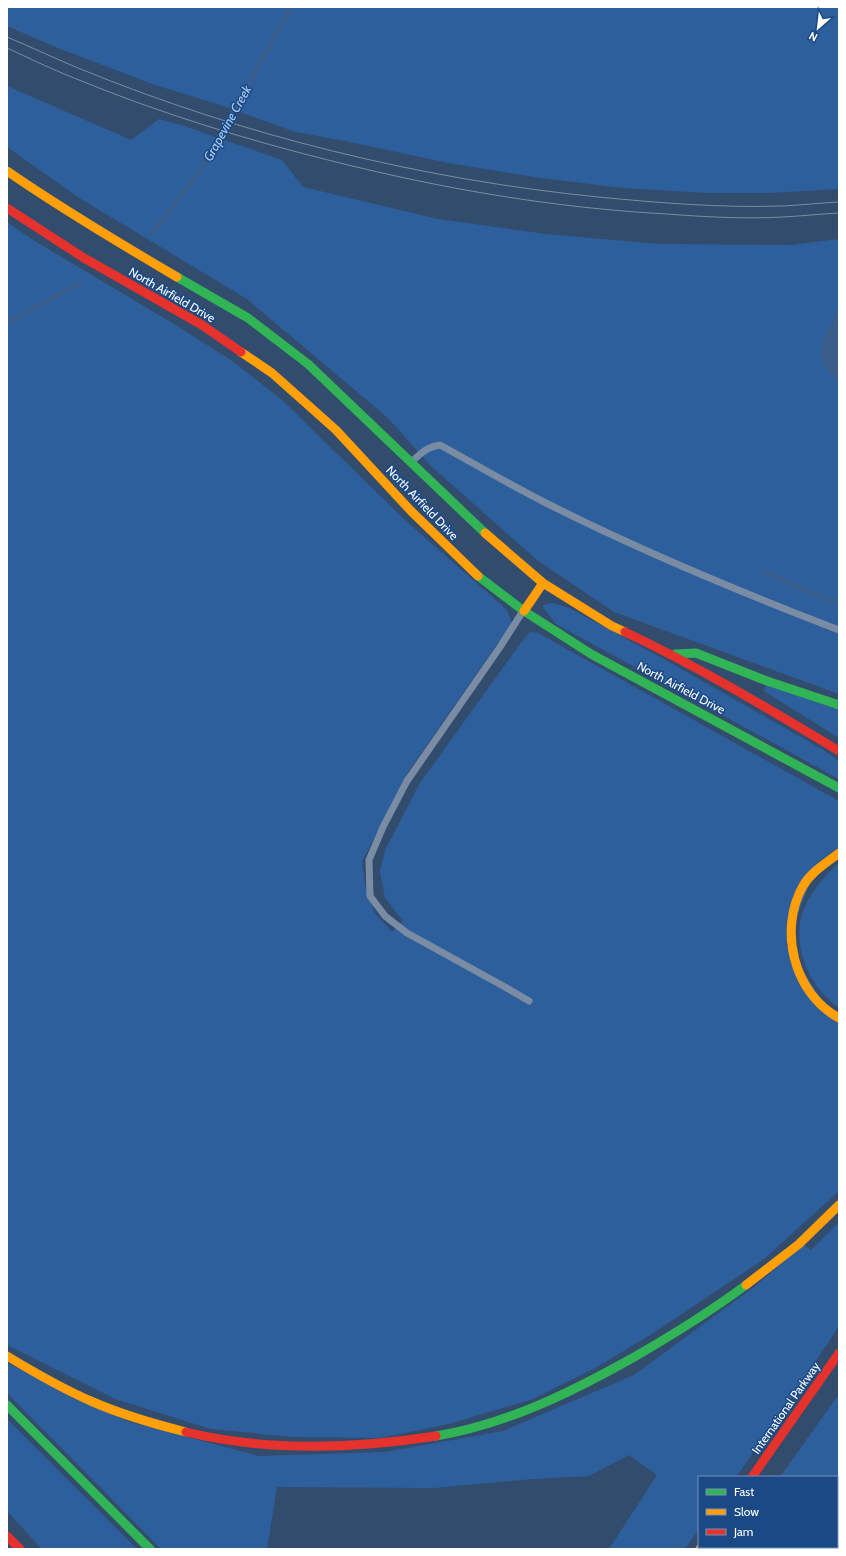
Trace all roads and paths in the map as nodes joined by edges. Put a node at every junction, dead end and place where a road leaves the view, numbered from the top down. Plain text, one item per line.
1 (7, 171) edge
2 (7, 208) edge
3 (411, 462) junction
4 (543, 583) junction
5 (524, 611) junction
6 (839, 630) edge
7 (672, 654) junction
8 (839, 705) edge
9 (839, 752) edge
10 (839, 788) edge
11 (839, 853) edge
12 (529, 1001) dead end
13 (839, 1018) edge
14 (839, 1205) edge
15 (839, 1353) edge
16 (7, 1356) edge
17 (7, 1405) edge
18 (753, 1476) edge
19 (7, 1536) edge
20 (20, 1549) edge
21 (150, 1549) edge

1 - 3 main road, North Airfield Drive
2 - 5 main road, North Airfield Drive
3 - 4 main road, North Airfield Drive
3 - 6 lane
4 - 5 main road
4 - 7 main road, North Airfield Drive
5 - 10 main road, North Airfield Drive
5 - 12 lane
7 - 8 main road
7 - 9 main road, North Airfield Drive
11 - 13 main road
14 - 16 main road
15 - 18 main road, International Parkway
17 - 21 main road
19 - 20 main road

